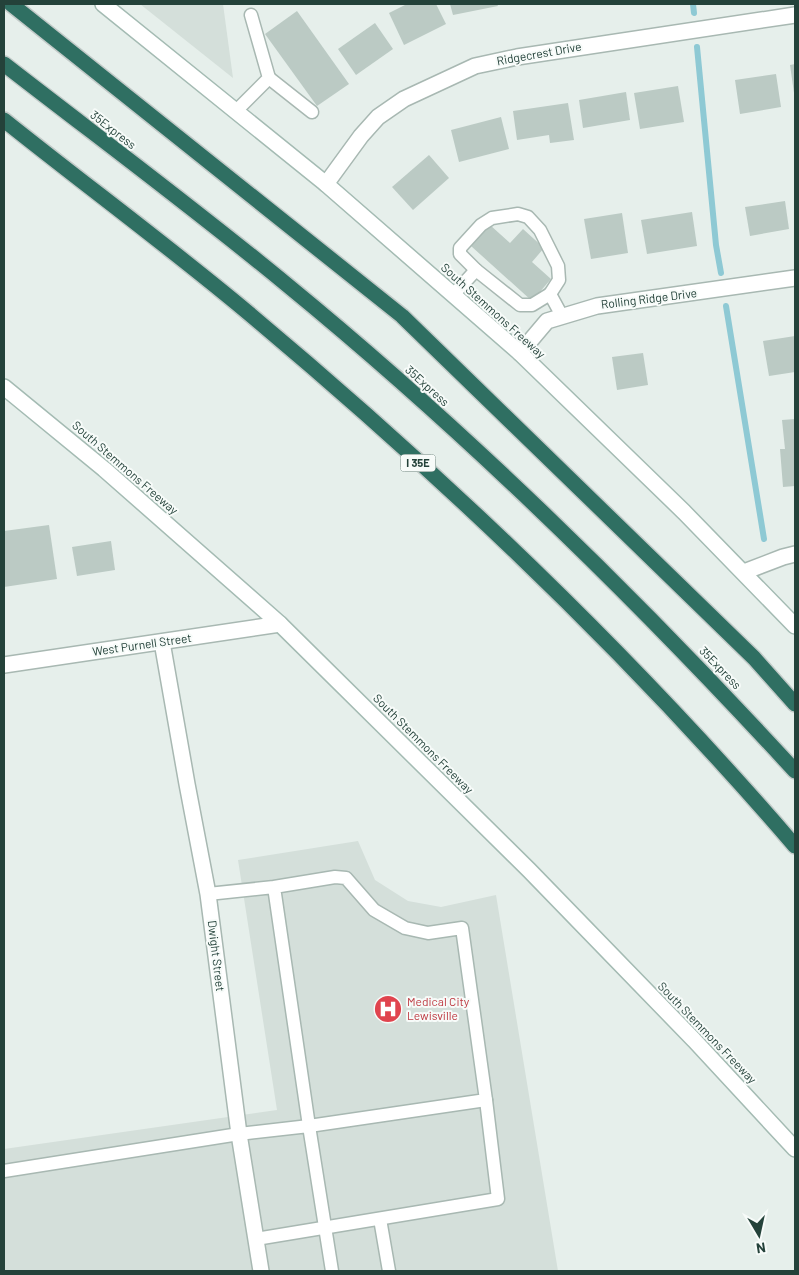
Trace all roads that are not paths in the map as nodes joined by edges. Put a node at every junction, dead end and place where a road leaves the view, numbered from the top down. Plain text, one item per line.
1 (11, 4) edge
2 (103, 4) edge
3 (251, 15) dead end
4 (795, 15) edge
5 (4, 64) edge
6 (269, 78) junction
7 (236, 111) junction
8 (312, 112) dead end
9 (4, 120) edge
10 (326, 184) junction
11 (476, 270) junction
12 (795, 278) edge
13 (550, 294) junction
14 (453, 295) junction
15 (562, 316) junction
16 (520, 353) junction
17 (4, 387) edge
18 (795, 554) edge
19 (744, 572) junction
20 (280, 624) junction
21 (795, 626) edge
22 (162, 642) junction
23 (4, 665) edge
24 (795, 704) edge
25 (795, 771) edge
26 (795, 846) edge
27 (274, 887) junction
28 (208, 894) junction
29 (486, 1100) junction
30 (309, 1126) junction
31 (239, 1134) junction
32 (795, 1148) edge
33 (4, 1172) edge
34 (380, 1219) junction
35 (325, 1228) junction
36 (256, 1239) junction
37 (260, 1271) edge
38 (332, 1271) edge
39 (389, 1271) edge

1 - 24 highway
2 - 7 main road, South Stemmons Freeway
3 - 6 lane
4 - 10 main road, Ridgecrest Drive
5 - 25 highway, 35Express
6 - 7 lane
6 - 8 lane
7 - 10 main road, South Stemmons Freeway
9 - 26 highway, I 35E
10 - 14 main road, South Stemmons Freeway
11 - 13 lane
11 - 13 lane
11 - 14 lane
12 - 15 main road, Rolling Ridge Drive
13 - 15 lane
14 - 16 main road, South Stemmons Freeway
15 - 16 main road, Rolling Ridge Drive
16 - 19 main road, South Stemmons Freeway
17 - 20 main road, South Stemmons Freeway
18 - 19 main road
19 - 21 main road, South Stemmons Freeway
20 - 22 main road, West Purnell Street
20 - 32 main road, South Stemmons Freeway
22 - 23 main road, West Purnell Street
22 - 28 main road, Dwight Street
27 - 28 lane
27 - 29 lane
27 - 30 lane
28 - 31 main road, Dwight Street
29 - 30 lane
29 - 34 lane
30 - 31 lane
30 - 35 lane
31 - 33 lane
31 - 36 main road, Dwight Street
34 - 35 lane
34 - 39 lane
35 - 36 lane
35 - 38 lane
36 - 37 main road, Dwight Street

